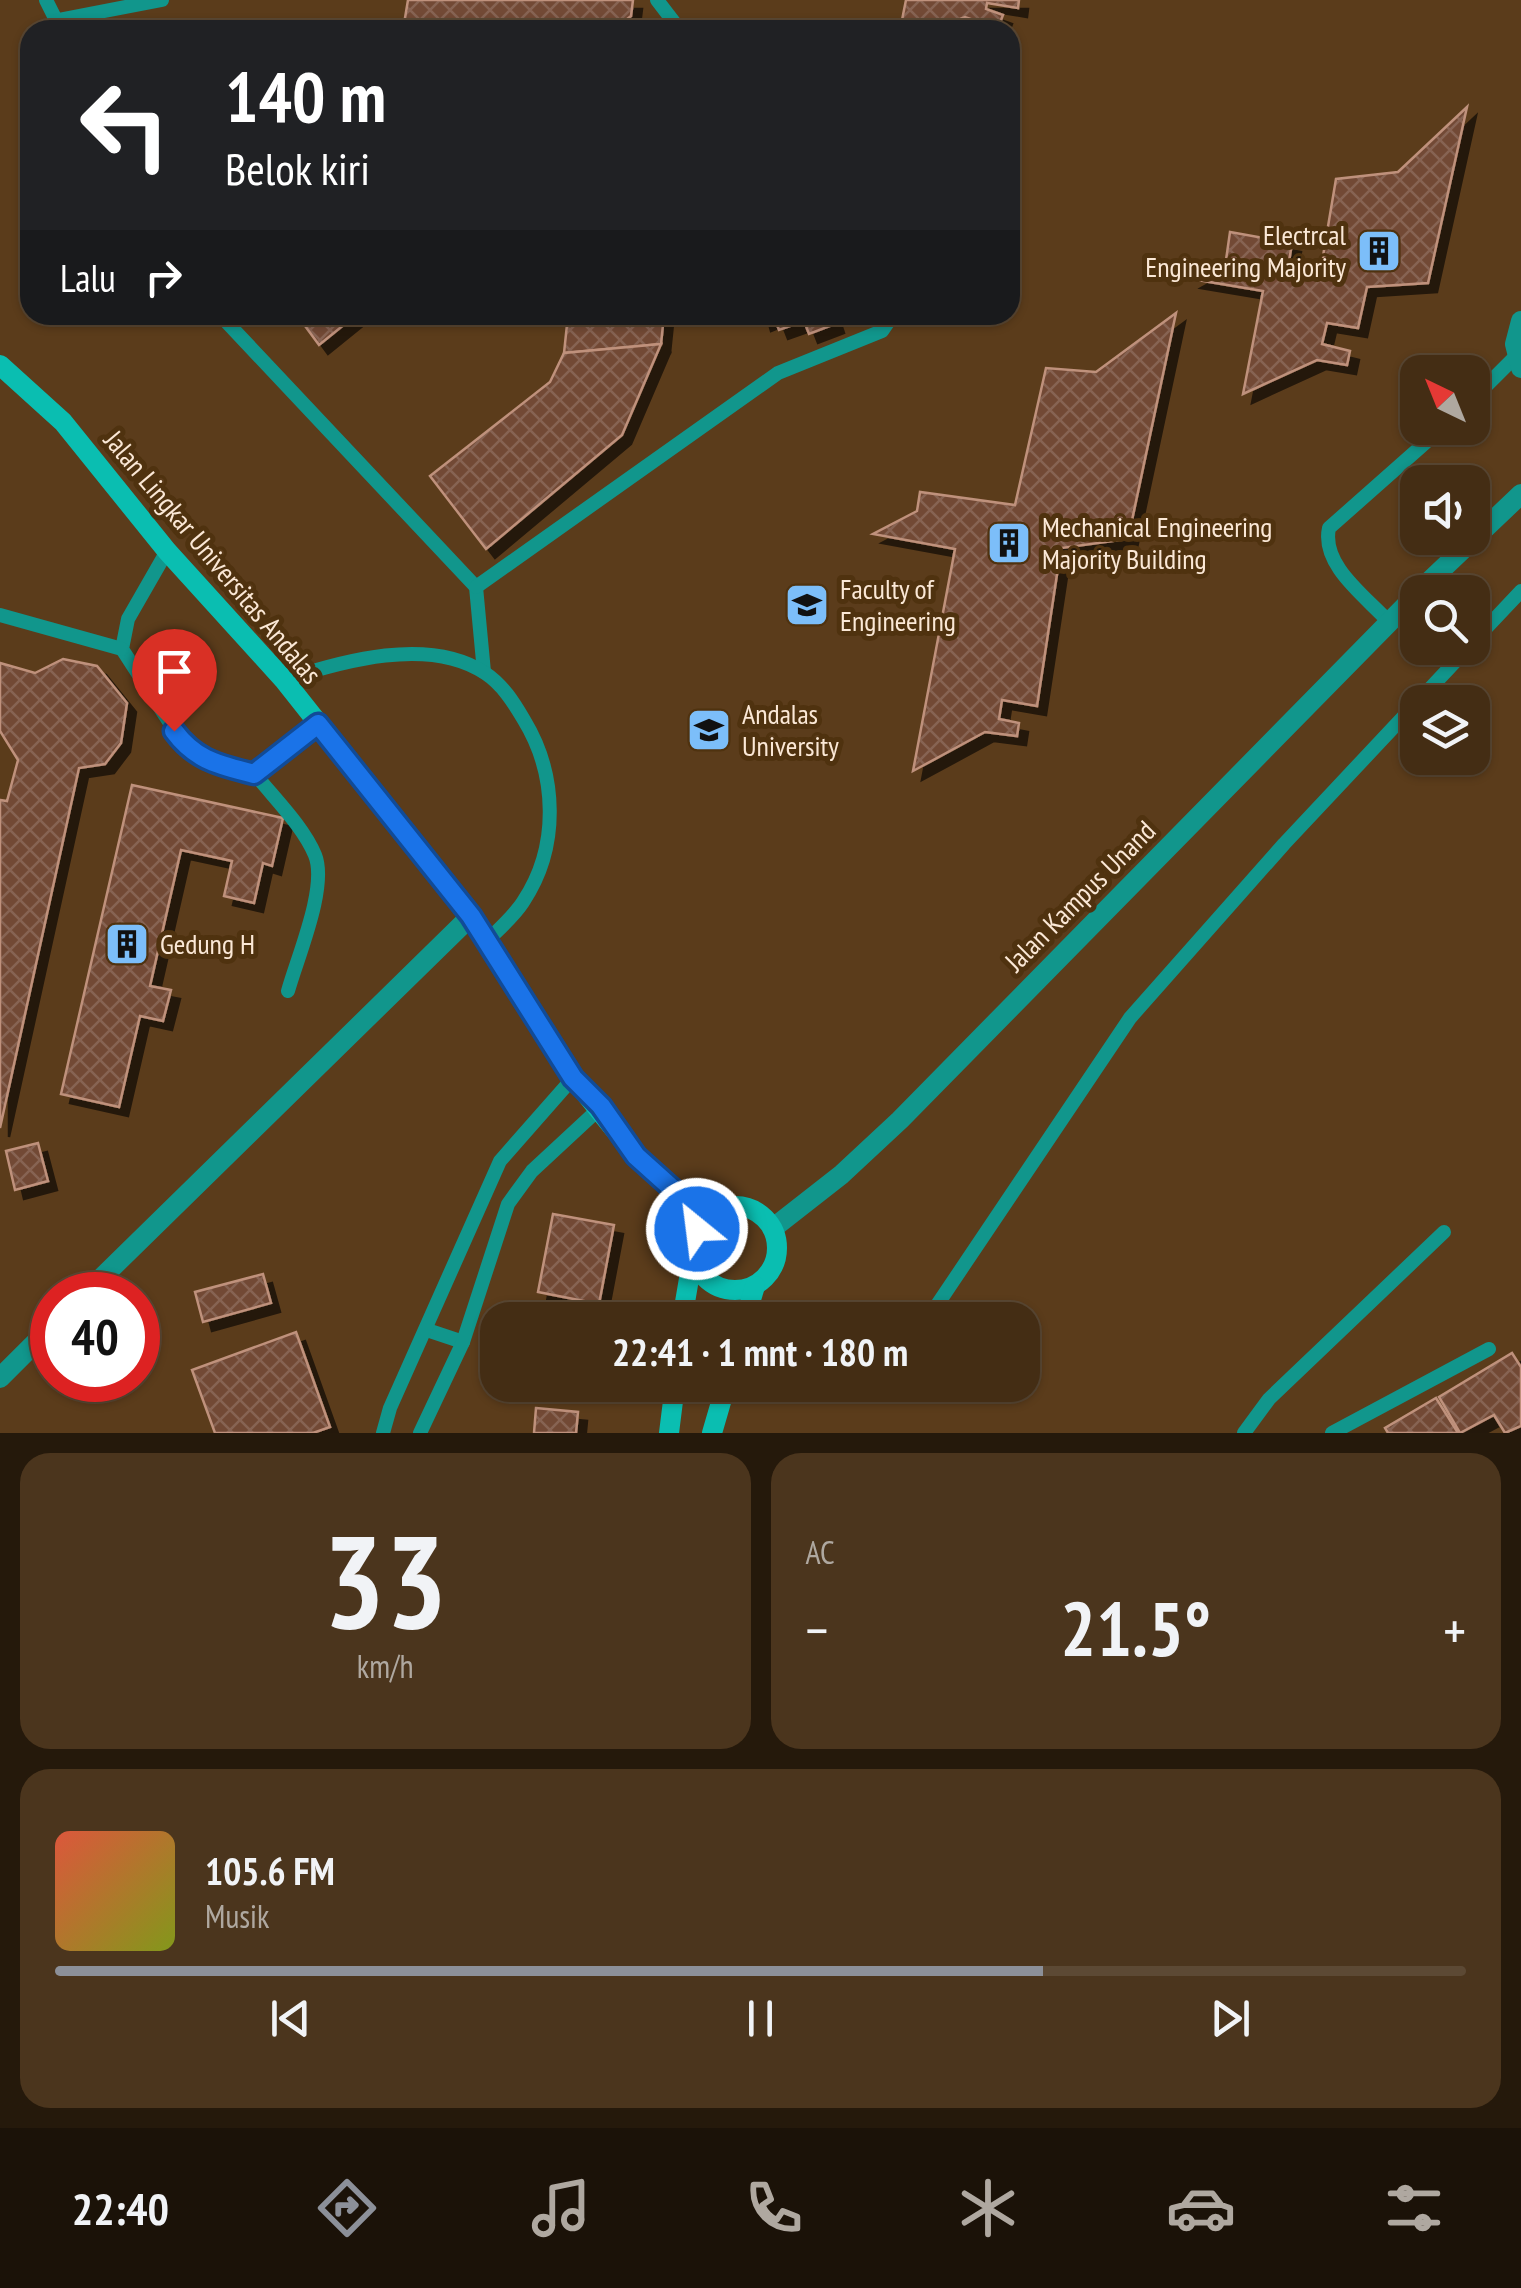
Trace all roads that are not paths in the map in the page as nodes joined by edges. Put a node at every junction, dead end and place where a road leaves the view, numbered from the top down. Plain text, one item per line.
1 (162, 0) edge
2 (657, 0) edge
3 (80, 20) edge
4 (672, 20) edge
5 (1521, 321) edge
6 (229, 325) edge
7 (886, 325) edge
8 (1519, 359) edge
9 (0, 364) edge
10 (1490, 384) edge
11 (1423, 445) edge
12 (1521, 494) edge
13 (167, 551) junction
14 (1437, 575) edge
15 (476, 587) junction
16 (1521, 591) edge
17 (1400, 610) edge
18 (0, 614) edge
19 (1388, 621) junction
20 (1490, 624) edge
21 (122, 649) junction
22 (1451, 665) edge
23 (484, 672) junction
24 (284, 680) junction
25 (318, 724) junction
26 (254, 774) junction
27 (471, 916) junction
28 (488, 942) junction
29 (288, 991) dead end
30 (573, 1078) junction
31 (601, 1106) junction
32 (483, 1194) junction
33 (508, 1204) junction
34 (705, 1218) junction
35 (774, 1228) junction
36 (1444, 1232) dead end
37 (693, 1255) junction
38 (107, 1272) edge
39 (755, 1286) junction
40 (685, 1302) edge
41 (750, 1302) edge
42 (939, 1302) edge
43 (427, 1330) junction
44 (463, 1342) junction
45 (30, 1348) edge
46 (1489, 1349) dead end
47 (0, 1378) edge
48 (672, 1402) edge
49 (721, 1402) edge
50 (1355, 1428) edge
51 (383, 1433) edge
52 (420, 1433) edge
53 (669, 1433) edge
54 (712, 1433) edge
55 (1244, 1433) edge
56 (1332, 1433) edge

1 - 3 lane
2 - 4 lane
5 - 8 street
6 - 15 lane
7 - 15 lane
8 - 10 lane
9 - 13 street, Jalan Lingkar Universitas Andalas
11 - 19 lane
12 - 14 street, Jalan Kampus Unand
13 - 21 lane
13 - 24 street, Jalan Lingkar Universitas Andalas
15 - 23 lane
16 - 20 lane
17 - 19 street, Jalan Kampus Unand
18 - 21 lane
19 - 35 street, Jalan Kampus Unand
21 - 26 lane
22 - 42 lane
23 - 24 lane
23 - 28 lane
24 - 25 street, Jalan Lingkar Universitas Andalas
25 - 26 lane
25 - 27 street, Jalan Lingkar Universitas Andalas
26 - 29 lane
27 - 28 street, Jalan Lingkar Universitas Andalas
27 - 38 street
28 - 30 street, Jalan Lingkar Universitas Andalas
30 - 31 street, Jalan Lingkar Universitas Andalas
30 - 32 lane
31 - 33 lane
31 - 34 street, Jalan Lingkar Universitas Andalas
32 - 33 lane
32 - 43 lane
33 - 44 lane
34 - 35 street
34 - 37 street
35 - 39 street
36 - 55 lane
37 - 39 street
37 - 40 street
39 - 41 street
43 - 44 lane
43 - 51 lane
44 - 52 lane
45 - 47 street
46 - 50 lane
48 - 53 street
49 - 54 street
50 - 56 lane

